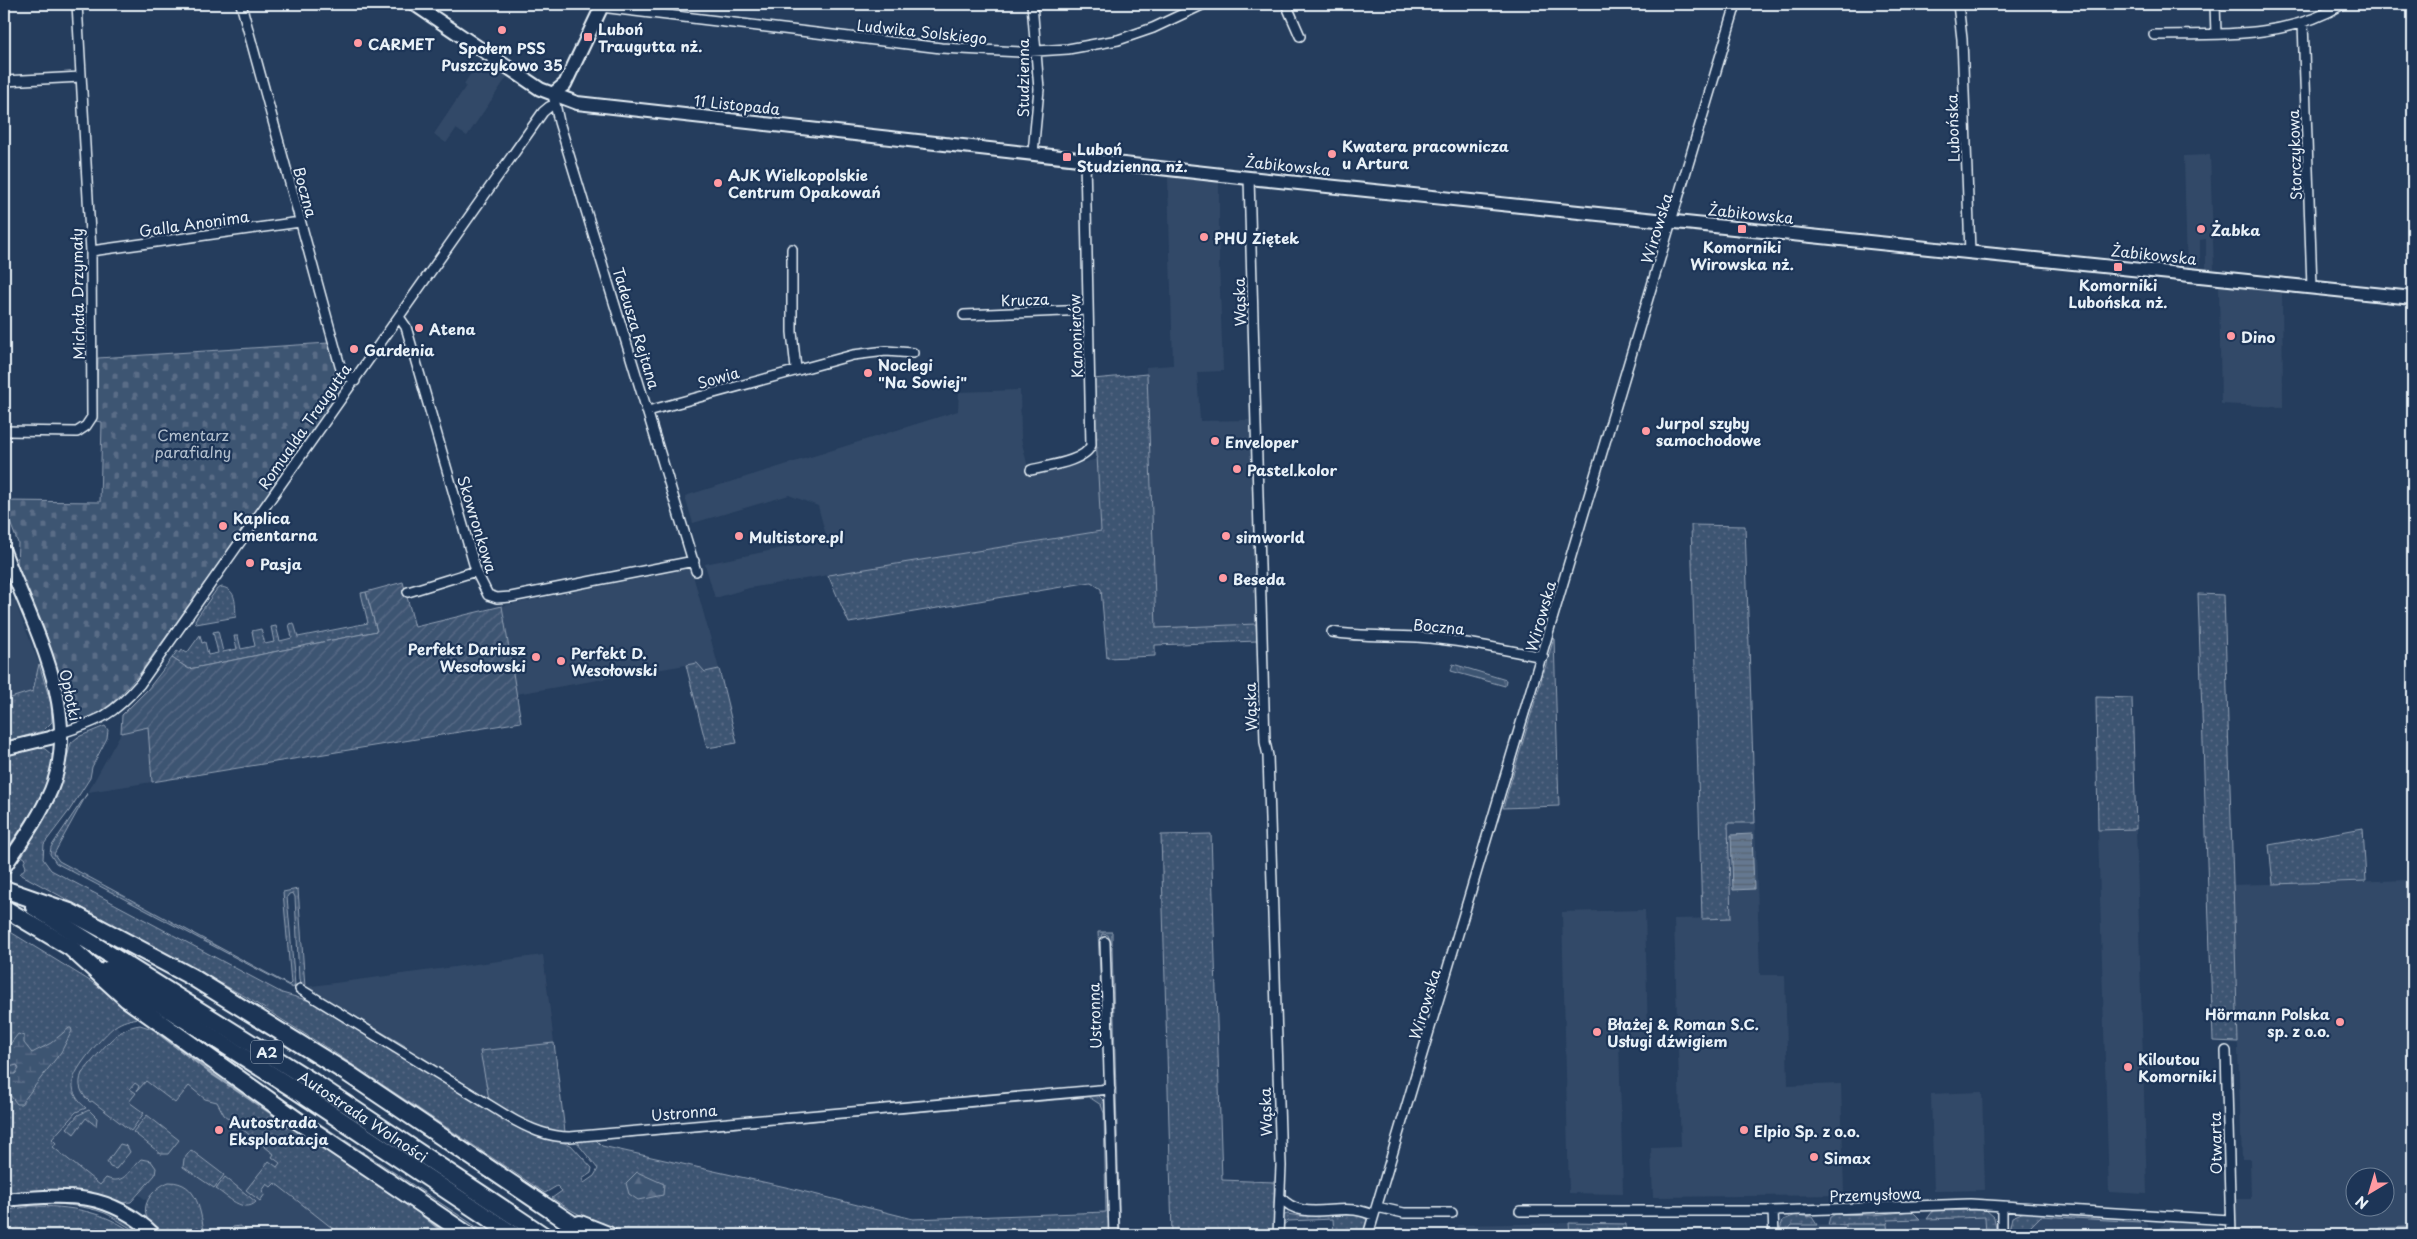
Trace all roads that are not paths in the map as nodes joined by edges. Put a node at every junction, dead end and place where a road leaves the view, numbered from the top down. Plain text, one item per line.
1 (77, 4) edge
2 (241, 4) edge
3 (414, 4) edge
4 (1032, 4) edge
5 (1204, 4) edge
6 (1286, 4) edge
7 (1736, 4) edge
8 (1958, 4) edge
9 (2215, 4) edge
10 (2343, 4) edge
11 (602, 6) edge
12 (2304, 22) junction
13 (2216, 34) junction
14 (2154, 35) dead end
15 (1300, 36) dead end
16 (1037, 52) junction
17 (81, 76) junction
18 (4, 81) edge
19 (554, 99) junction
20 (1032, 153) junction
21 (1085, 159) junction
22 (1249, 178) junction
23 (300, 222) junction
24 (1672, 222) junction
25 (792, 249) dead end
26 (91, 252) junction
27 (1970, 252) junction
28 (2312, 287) junction
29 (2413, 298) edge
30 (1088, 310) junction
31 (964, 315) dead end
32 (399, 317) junction
33 (913, 353) dead end
34 (796, 369) junction
35 (355, 382) junction
36 (648, 411) junction
37 (4, 431) edge
38 (1031, 470) dead end
39 (4, 551) edge
40 (694, 561) junction
41 (696, 570) dead end
42 (476, 571) junction
43 (408, 592) dead end
44 (1332, 632) dead end
45 (1543, 657) junction
46 (61, 733) junction
47 (4, 749) edge
48 (4, 868) edge
49 (4, 889) edge
50 (4, 908) edge
51 (1105, 942) dead end
52 (71, 948) junction
53 (300, 989) dead end
54 (2226, 1050) dead end
55 (1110, 1089) junction
56 (38, 1197) junction
57 (1280, 1197) junction
58 (4, 1200) edge
59 (4, 1204) edge
60 (2002, 1206) junction
61 (433, 1211) junction
62 (1376, 1211) junction
63 (1520, 1211) dead end
64 (1773, 1211) junction
65 (1452, 1213) dead end
66 (558, 1214) junction
67 (2230, 1220) junction
68 (155, 1235) edge
69 (459, 1235) edge
70 (468, 1235) edge
71 (514, 1235) edge
72 (543, 1235) edge
73 (588, 1235) edge
74 (608, 1235) edge
75 (1114, 1235) edge
76 (1278, 1235) edge
77 (1368, 1235) edge
78 (1774, 1235) edge
79 (2002, 1235) edge
80 (2231, 1235) edge

1 - 17 street, Michała Drzymały
2 - 23 street, Boczna
3 - 19 street, 11 Listopada
4 - 16 street, Studzienna
5 - 16 street, Ludwika Solskiego
6 - 15 street
7 - 24 street, Wirowska
8 - 27 street, Lubońska
9 - 13 street
10 - 12 street
11 - 16 street, Ludwika Solskiego
11 - 19 street, Romualda Traugutta
12 - 13 street
12 - 28 street, Storczykowa
13 - 14 street
16 - 20 street, Studzienna
17 - 18 street
17 - 26 street, Michała Drzymały
19 - 20 street, 11 Listopada
19 - 32 street, Romualda Traugutta
19 - 36 street, Tadeusza Rejtana
20 - 21 street, 11 Listopada
21 - 22 street, Żabikowska
21 - 30 street, Kanonierów
22 - 24 street, Żabikowska
22 - 57 street, Wąska
23 - 26 street, Galla Anonima
23 - 35 street, Boczna
24 - 27 street, Żabikowska
24 - 45 street, Wirowska
25 - 34 street
26 - 37 street, Michała Drzymały
27 - 28 street, Żabikowska
28 - 29 street, Żabikowska
30 - 31 street, Krucza
30 - 38 street, Kanonierów
32 - 35 street, Romualda Traugutta
32 - 42 street, Skowronkowa
33 - 34 street, Sowia
34 - 36 street, Sowia
35 - 46 street, Romualda Traugutta
36 - 40 street, Tadeusza Rejtana
39 - 46 street, Opłotki
40 - 41 street, Tadeusza Rejtana
40 - 42 street, Skowronkowa
42 - 43 street
44 - 45 street, Boczna
45 - 62 street, Wirowska
46 - 47 street
46 - 48 street, Opłotki
49 - 66 highway
49 - 72 highway, Autostrada Wolności / A2
50 - 52 highway, A2
51 - 55 street, Ustronna
52 - 61 highway
52 - 71 highway, Autostrada Wolności / A2
53 - 55 street, Ustronna
54 - 67 street, Otwarta
55 - 75 street, Ustronna
56 - 58 street
56 - 59 street
56 - 68 street
57 - 62 street
57 - 76 street, Wąska
60 - 64 street, Przemysłowa
60 - 67 street, Przemysłowa
60 - 79 street
61 - 69 highway
61 - 70 highway
62 - 65 street
62 - 77 street, Wirowska
63 - 64 street, Przemysłowa
64 - 78 street
66 - 73 highway
66 - 74 highway
67 - 80 street, Otwarta

